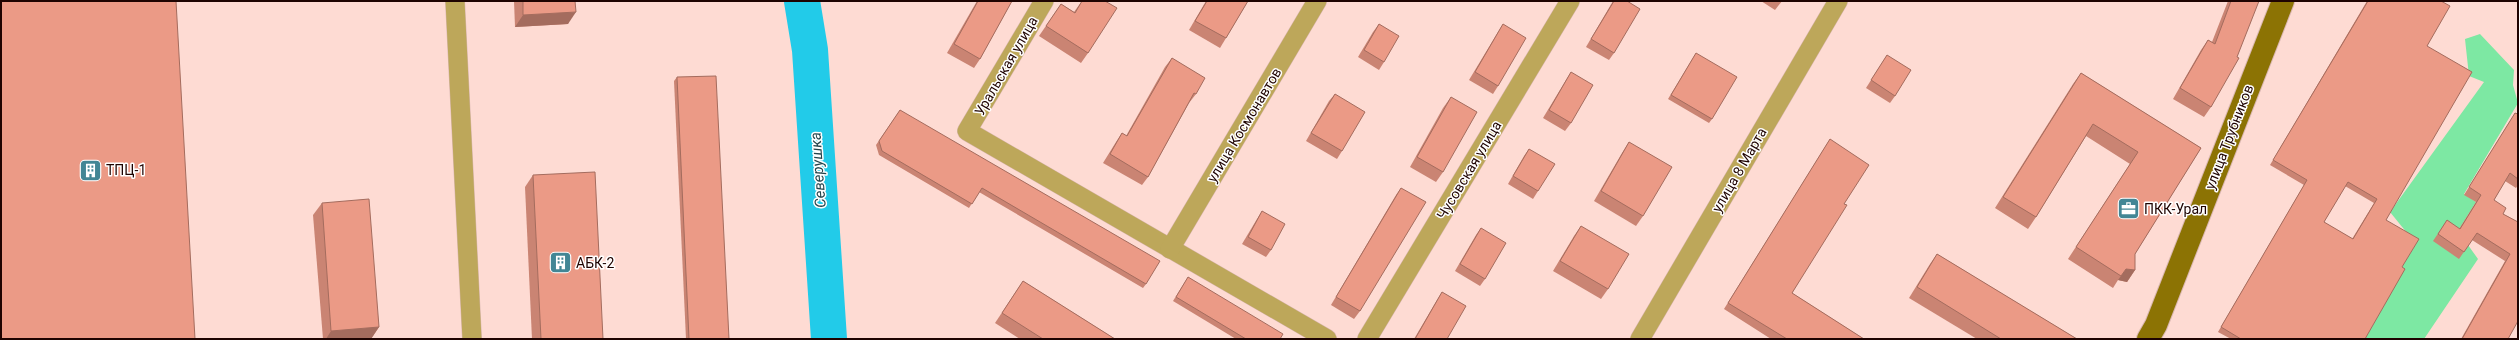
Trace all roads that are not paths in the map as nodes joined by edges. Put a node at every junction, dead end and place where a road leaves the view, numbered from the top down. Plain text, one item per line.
1 (455, 1) edge
2 (1044, 1) edge
3 (1317, 1) edge
4 (1570, 1) edge
5 (1838, 1) edge
6 (2283, 1) edge
7 (1170, 249) junction
8 (472, 339) edge
9 (1327, 339) edge
10 (1367, 339) edge
11 (1640, 339) edge
12 (2148, 339) edge

1 - 8 street
2 - 7 street, Уральская улица
3 - 7 street, улица Космонавтов
4 - 10 street, Чусовская улица
5 - 11 street, улица 8 Марта
6 - 12 main road, улица Трубников
7 - 9 street

